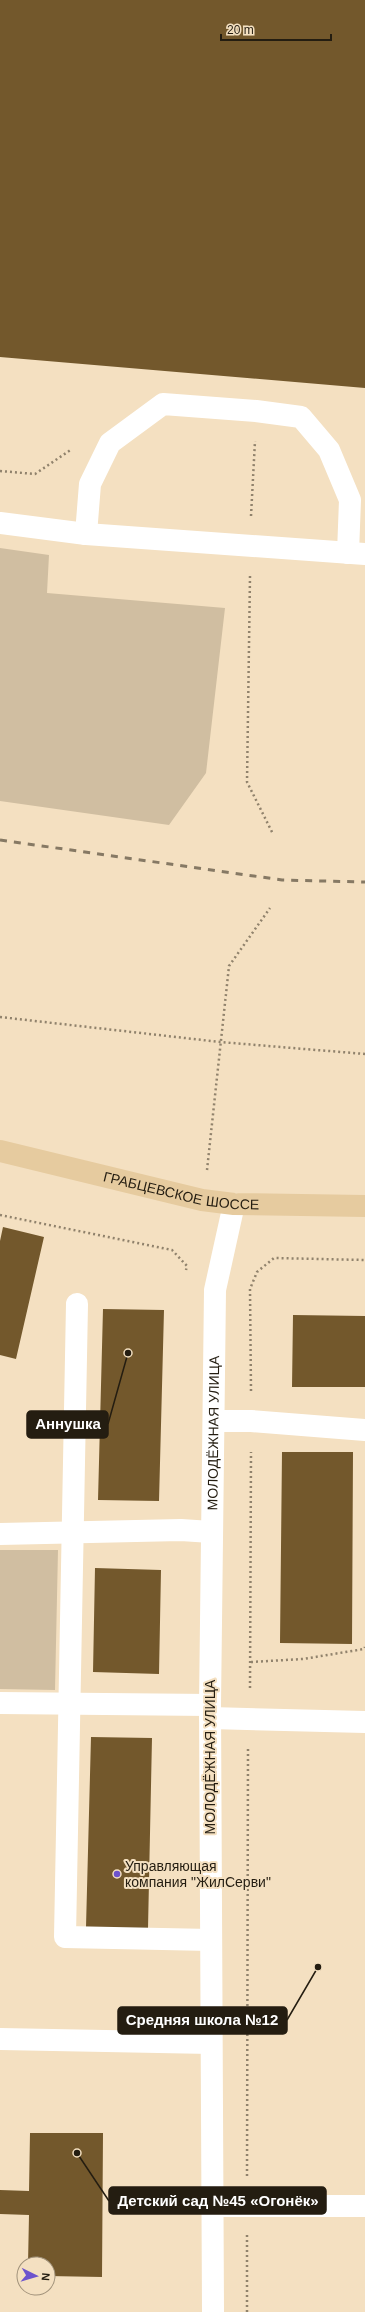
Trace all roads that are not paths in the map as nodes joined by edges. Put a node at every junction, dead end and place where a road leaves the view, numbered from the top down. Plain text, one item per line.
1 (0, 523) edge
2 (86, 534) junction
3 (357, 554) edge
4 (0, 1151) edge
5 (234, 1204) junction
6 (365, 1206) edge
7 (77, 1304) dead end
8 (214, 1421) junction
9 (365, 1430) edge
10 (210, 1532) junction
11 (73, 1533) junction
12 (0, 1534) edge
13 (0, 1702) edge
14 (69, 1703) junction
15 (210, 1711) junction
16 (365, 1722) edge
17 (211, 1940) junction
18 (0, 2039) edge
19 (211, 2043) junction
20 (212, 2206) junction
21 (365, 2206) edge
22 (213, 2312) edge

1 - 2 street
2 - 3 street
2 - 3 street
4 - 5 main road, ГРАБЦЕВСКОЕ ШОССЕ
5 - 6 main road, ГРАБЦЕВСКОЕ ШОССЕ
5 - 8 street, МОЛОДЁЖНАЯ УЛИЦА
7 - 11 street
8 - 9 street
8 - 10 street, МОЛОДЁЖНАЯ УЛИЦА
10 - 11 street
10 - 15 street, МОЛОДЁЖНАЯ УЛИЦА
11 - 12 street
11 - 14 street
13 - 14 street
14 - 15 street
14 - 17 street
15 - 16 street
15 - 17 street, МОЛОДЁЖНАЯ УЛИЦА
17 - 19 street, МОЛОДЁЖНАЯ УЛИЦА
18 - 19 street
19 - 20 street, МОЛОДЁЖНАЯ УЛИЦА
20 - 21 street
20 - 22 street, МОЛОДЁЖНАЯ УЛИЦА

